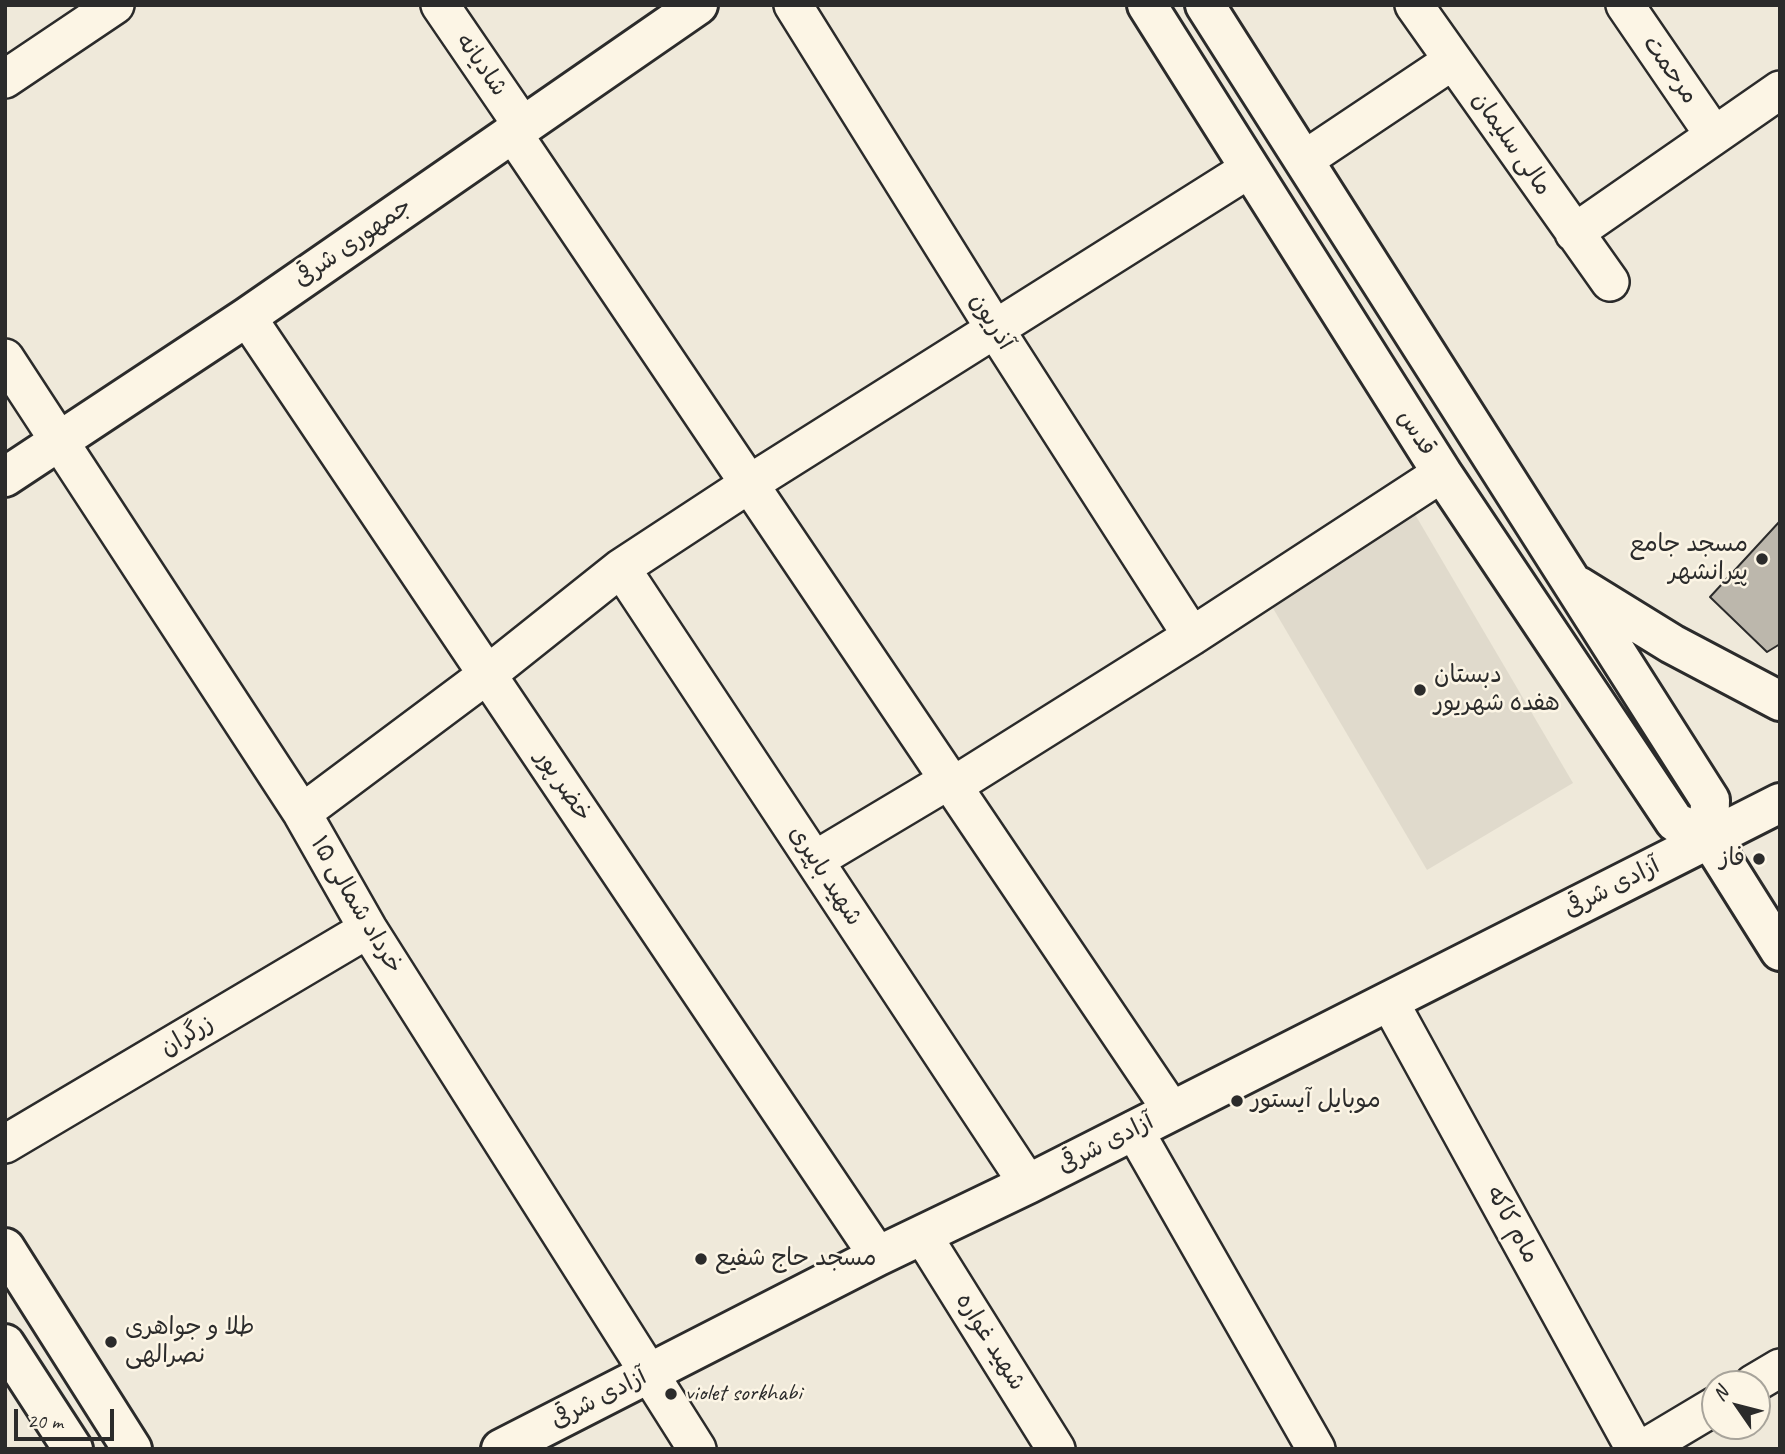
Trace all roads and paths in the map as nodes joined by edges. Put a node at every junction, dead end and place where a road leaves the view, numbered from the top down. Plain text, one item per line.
1 (440, 5) edge
2 (698, 5) edge
3 (793, 5) edge
4 (1147, 5) edge
5 (1205, 5) edge
6 (1414, 5) edge
7 (1625, 5) edge
8 (106, 8) edge
9 (1452, 61) junction
10 (5, 79) edge
11 (1780, 90) edge
12 (517, 129) junction
13 (1714, 135) junction
14 (1304, 160) junction
15 (1249, 169) junction
16 (1574, 233) junction
17 (1610, 282) dead end
18 (247, 317) junction
19 (995, 329) junction
20 (5, 358) edge
21 (59, 440) junction
22 (1442, 473) junction
23 (5, 477) edge
24 (749, 484) junction
25 (621, 568) junction
26 (1569, 581) junction
27 (1192, 636) junction
28 (488, 674) junction
29 (1780, 701) edge
30 (951, 783) junction
31 (1780, 803) edge
32 (302, 813) junction
33 (1709, 838) junction
34 (815, 860) junction
35 (368, 929) junction
36 (1780, 951) edge
37 (1389, 1001) junction
38 (1172, 1111) junction
39 (1133, 1130) junction
40 (5, 1144) edge
41 (1028, 1184) junction
42 (923, 1236) junction
43 (5, 1248) edge
44 (878, 1256) junction
45 (5, 1344) edge
46 (648, 1374) junction
47 (1701, 1414) edge
48 (73, 1449) edge
49 (132, 1449) edge
50 (501, 1449) edge
51 (697, 1449) edge
52 (1056, 1449) edge
53 (1316, 1449) edge
54 (1635, 1449) edge
55 (1643, 1449) edge

1 - 12 street, شادیانه
2 - 12 main road, جمهوری شرقی
3 - 19 street, آذریون
4 - 15 main road, قدس
5 - 14 main road
6 - 9 street, مالی سلیمان
7 - 13 street, مرحمت
8 - 10 street
9 - 14 street
9 - 16 street, مالی سلیمان
11 - 13 street
12 - 18 main road, جمهوری شرقی
12 - 24 street, شادیانه
13 - 16 street
14 - 26 main road
15 - 19 street
15 - 22 main road, قدس
16 - 17 street, مالی سلیمان
18 - 21 main road, جمهوری شرقی
18 - 28 street, خضر پور
19 - 24 street
19 - 27 street, آذریون
20 - 21 street, ۱۵ خرداد شمالی
21 - 23 main road, جمهوری شرقی
21 - 32 street, ۱۵ خرداد شمالی
22 - 27 street
22 - 33 main road, قدس
24 - 25 street
24 - 30 street, شادیانه
25 - 28 street
25 - 34 street, شهید باپیری
26 - 29 main road
26 - 33 main road
27 - 30 street
28 - 32 street
28 - 44 street, خضر پور
30 - 34 street
30 - 38 street, شادیانه
31 - 33 main road, آزادی شرقی
32 - 35 street, ۱۵ خرداد شمالی
33 - 36 main road
33 - 37 main road, آزادی شرقی
34 - 41 street, شهید باپیری
35 - 40 street, زرگران
35 - 46 street, ۱۵ خرداد شمالی
37 - 38 main road, آزادی شرقی
37 - 54 street, مام کاکه
38 - 39 main road, آزادی شرقی
39 - 41 main road, آزادی شرقی
39 - 53 street
41 - 42 main road, آزادی شرقی
42 - 44 main road, آزادی شرقی
42 - 52 street, شهید غواره
43 - 49 main road
44 - 46 main road, آزادی شرقی
45 - 48 main road
46 - 50 main road, آزادی شرقی
46 - 51 street, ۱۵ خرداد شمالی
47 - 55 street

